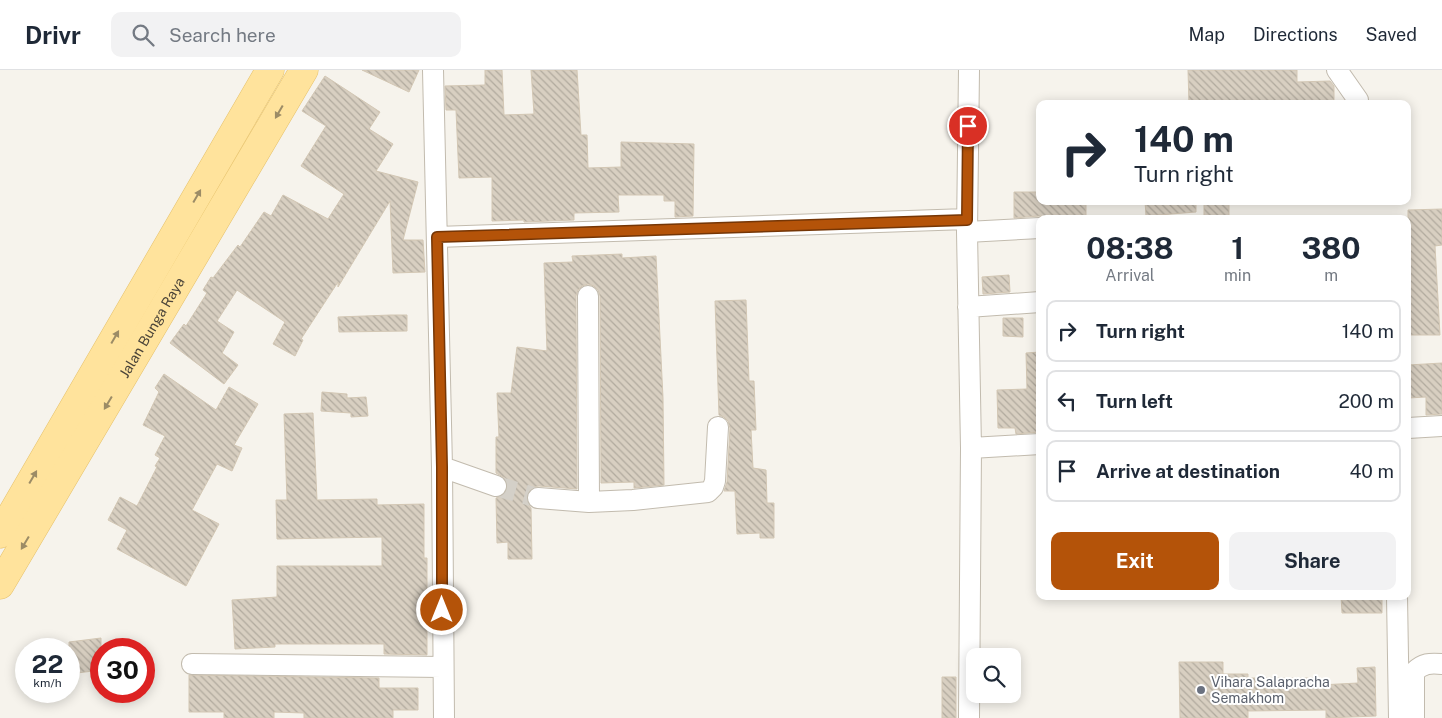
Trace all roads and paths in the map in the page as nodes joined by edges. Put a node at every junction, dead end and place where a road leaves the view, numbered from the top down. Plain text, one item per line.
1 (270, 70) edge
2 (304, 70) edge
3 (433, 70) edge
4 (969, 70) edge
5 (1337, 70) edge
6 (1358, 100) edge
7 (967, 226) junction
8 (1036, 228) edge
9 (437, 237) junction
10 (171, 241) junction
11 (195, 256) junction
12 (588, 296) dead end
13 (1036, 302) edge
14 (968, 307) junction
15 (1442, 426) edge
16 (718, 427) dead end
17 (1411, 428) edge
18 (1036, 444) edge
19 (971, 448) junction
20 (442, 467) junction
21 (496, 486) tunnel mouth
22 (538, 498) tunnel mouth
23 (589, 502) junction
24 (0, 534) edge
25 (0, 585) edge
26 (1396, 600) edge
27 (192, 664) dead end
28 (1442, 664) edge
29 (442, 667) junction
30 (444, 718) edge
31 (969, 718) edge
32 (1399, 718) edge
33 (1414, 718) edge

10 -> 1 main road, Jalan Bunga Raya
2 -> 11 main road, Jalan Bunga Raya
3 - 9 street
4 - 7 street
5 - 6 street
7 - 8 street
7 - 9 street
7 - 14 street
9 - 20 street
10 - 11 main road
24 -> 10 main road, Jalan Bunga Raya
11 -> 25 main road, Jalan Bunga Raya
12 - 23 street
13 - 14 street
14 - 19 street
15 - 17 street
16 - 23 street
18 - 19 street
19 - 31 street
20 - 21 street
20 - 29 street
22 - 23 street
26 - 32 street
27 - 29 street
28 - 33 street
29 - 30 street

